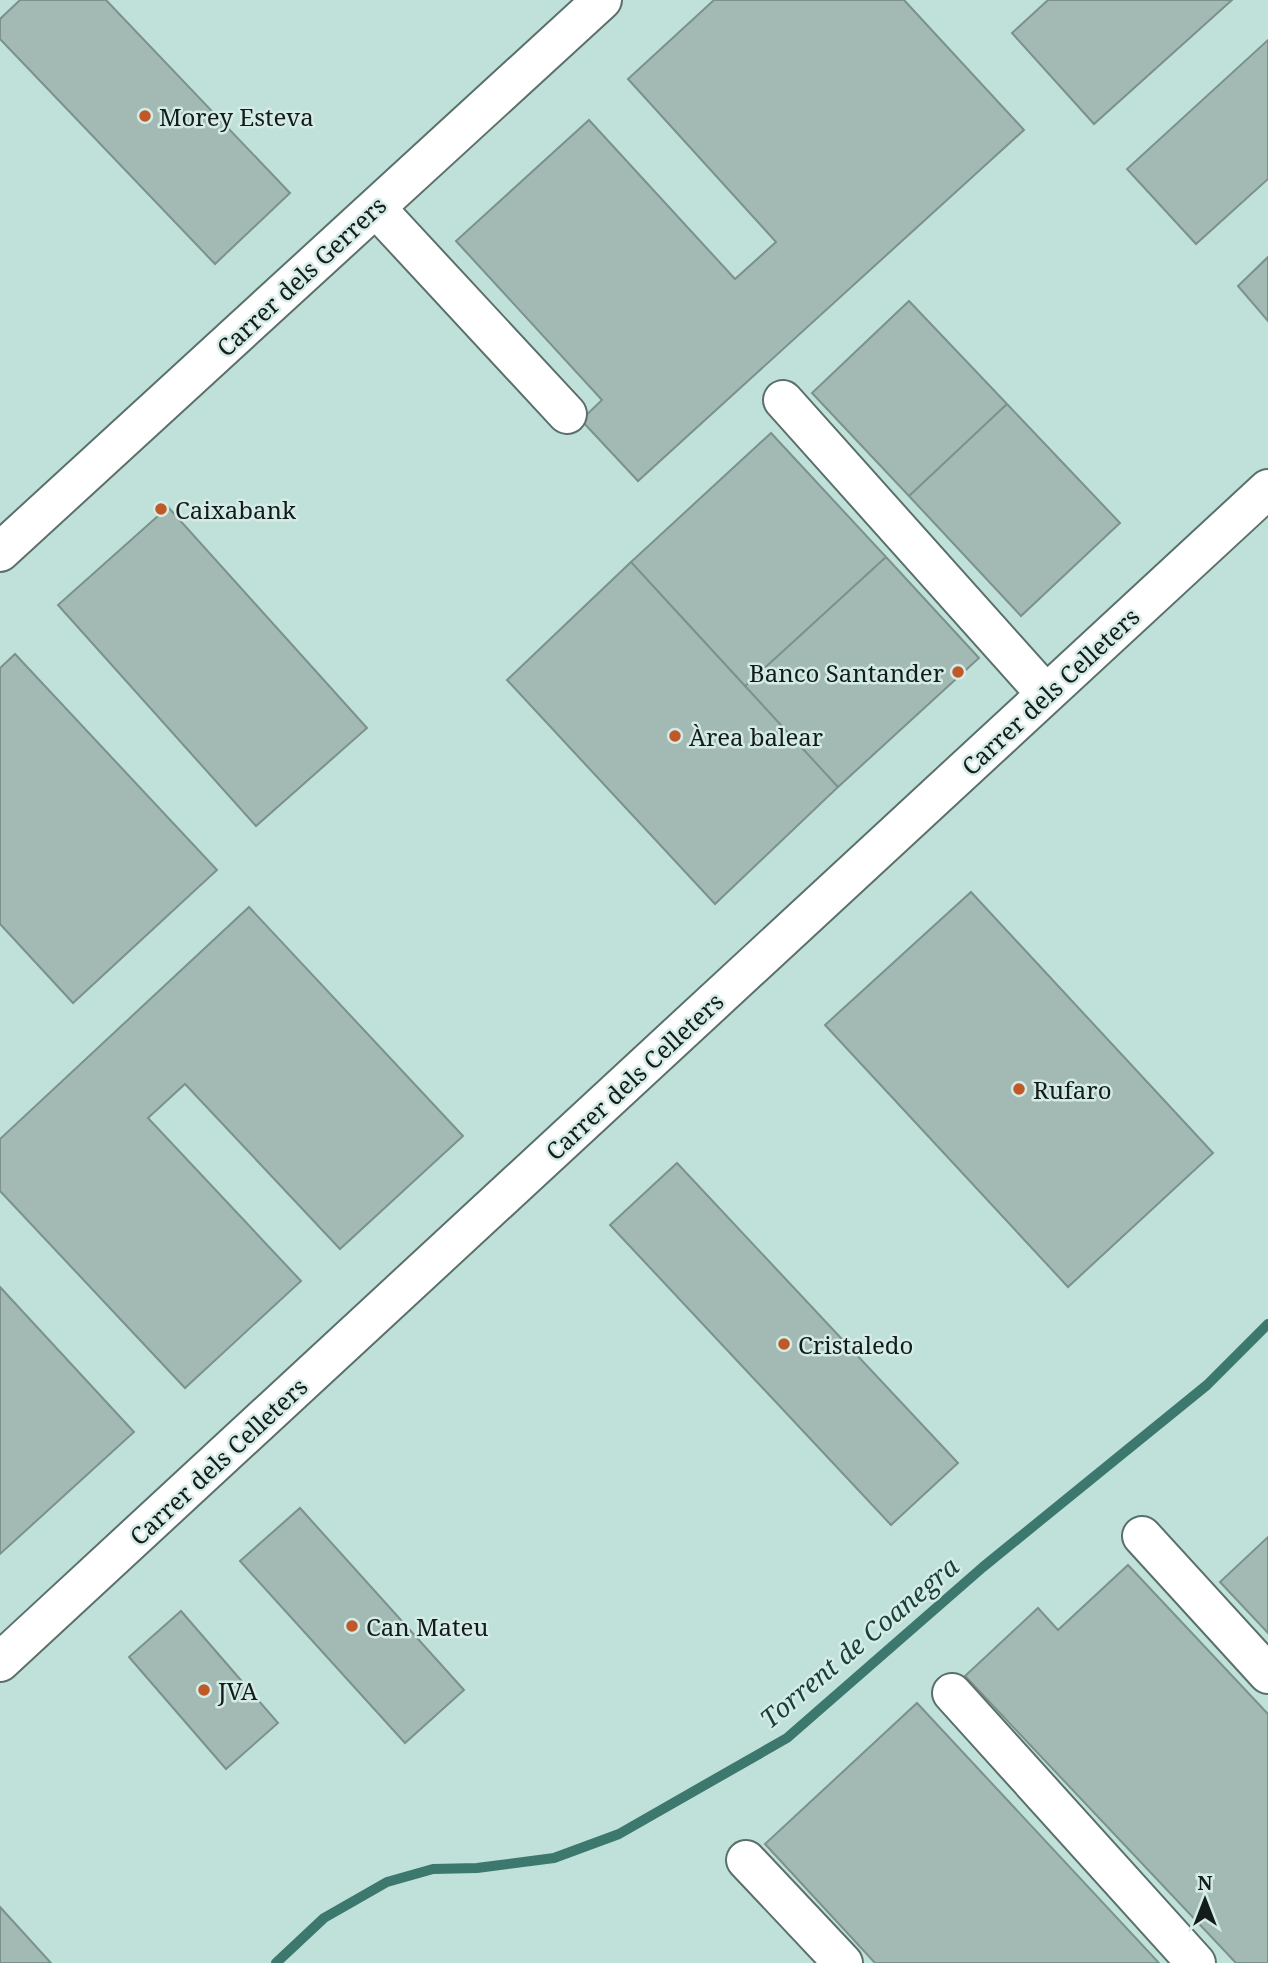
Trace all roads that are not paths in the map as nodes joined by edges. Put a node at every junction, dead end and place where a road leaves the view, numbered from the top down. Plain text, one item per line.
1 (602, 0) edge
2 (376, 208) junction
3 (783, 400) dead end
4 (567, 414) dead end
5 (1268, 489) edge
6 (0, 552) edge
7 (1046, 694) junction
8 (1142, 1536) dead end
9 (2, 1656) edge
10 (1268, 1674) edge
11 (952, 1693) dead end
12 (746, 1860) dead end
13 (843, 1963) edge
14 (1196, 1963) edge

1 - 2 street, Carrer dels Gerrers
2 - 4 street
2 - 6 street, Carrer dels Gerrers
3 - 7 street
5 - 7 street, Carrer dels Celleters
7 - 9 street, Carrer dels Celleters
8 - 10 street
11 - 14 street
12 - 13 street

